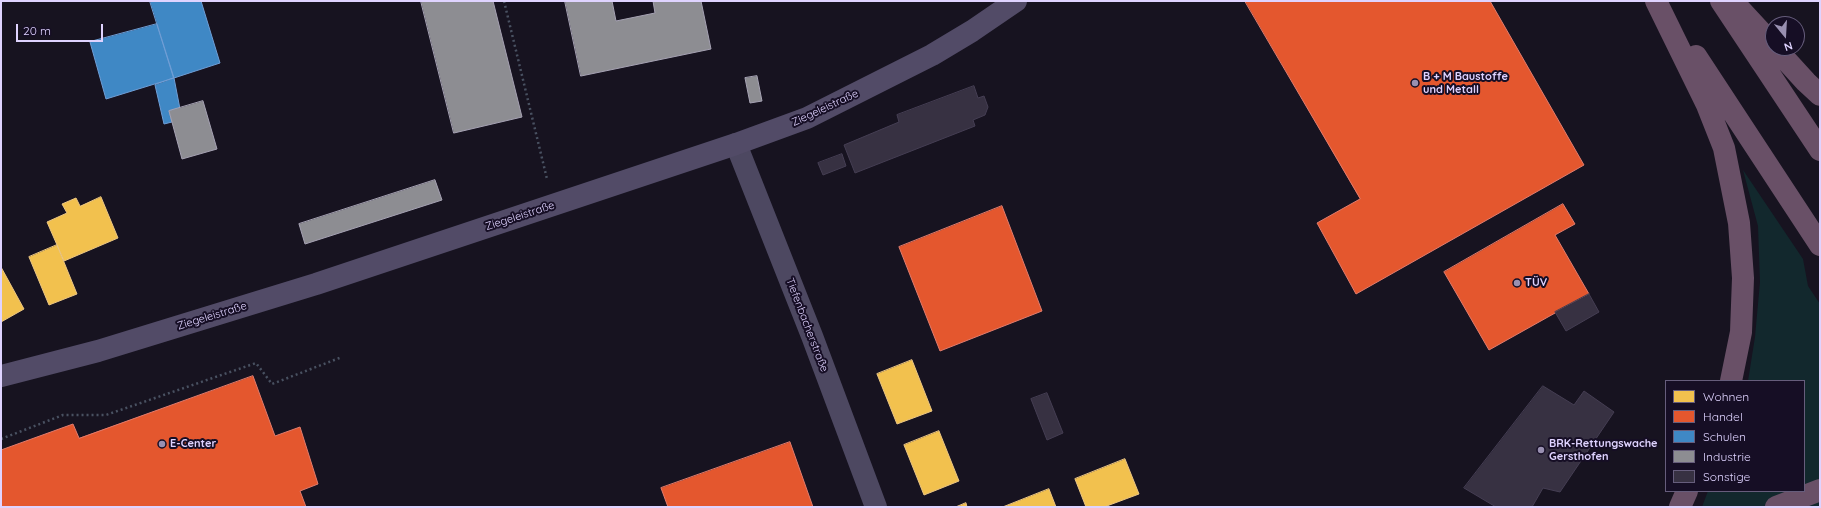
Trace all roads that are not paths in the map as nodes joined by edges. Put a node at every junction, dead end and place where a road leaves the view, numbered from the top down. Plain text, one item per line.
1 (1016, 1) edge
2 (1656, 1) edge
3 (1660, 1) edge
4 (1721, 1) edge
5 (1733, 1) edge
6 (1765, 36) edge
7 (1782, 56) edge
8 (1820, 94) edge
9 (736, 144) junction
10 (1820, 150) edge
11 (1820, 245) edge
12 (1, 376) edge
13 (1731, 380) edge
14 (1820, 490) edge
15 (1687, 492) edge
16 (876, 507) edge
17 (1680, 507) edge
18 (1776, 507) edge

1 - 9 street, Ziegeleistraße
2 - 13 highway
3 - 11 highway
4 - 10 highway
5 - 6 highway
7 - 8 highway
9 - 12 street, Ziegeleistraße
9 - 16 street, Tiefenbacherstraße
14 - 18 highway
15 - 17 highway

